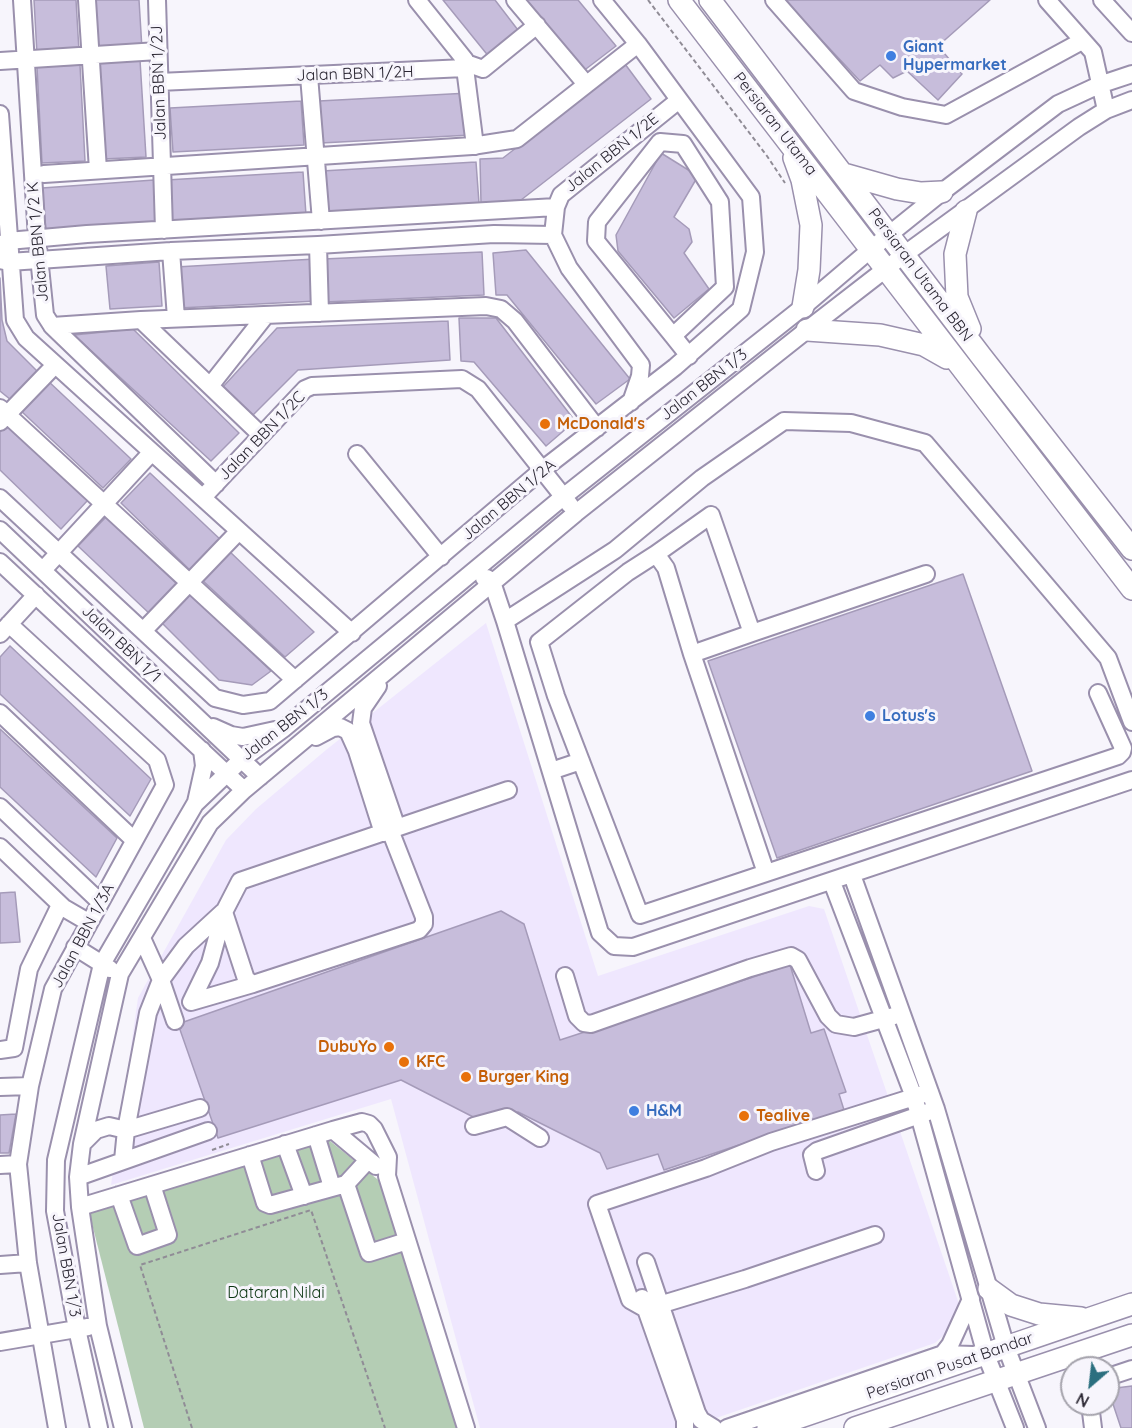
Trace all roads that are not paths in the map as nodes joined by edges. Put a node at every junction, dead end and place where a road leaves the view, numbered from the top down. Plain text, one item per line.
1 (22, 0) edge
2 (87, 0) edge
3 (157, 0) edge
4 (417, 0) edge
5 (515, 0) edge
6 (602, 0) edge
7 (679, 0) edge
8 (710, 0) edge
9 (774, 0) edge
10 (1047, 0) edge
11 (1102, 0) edge
12 (537, 26) junction
13 (1132, 33) edge
14 (638, 44) junction
15 (1087, 46) junction
16 (158, 51) junction
17 (91, 56) junction
18 (25, 59) junction
19 (0, 61) edge
20 (465, 66) junction
21 (1132, 75) edge
22 (309, 76) junction
23 (159, 82) junction
24 (586, 84) junction
25 (1099, 85) junction
26 (678, 100) junction
27 (1132, 100) edge
28 (1106, 110) junction
29 (0, 114) edge
30 (475, 146) junction
31 (790, 146) junction
32 (317, 155) junction
33 (161, 166) junction
34 (98, 170) junction
35 (844, 174) junction
36 (39, 178) junction
37 (3, 186) edge
38 (942, 192) junction
39 (556, 207) junction
40 (966, 211) junction
41 (321, 221) junction
42 (164, 230) junction
43 (553, 235) junction
44 (890, 235) junction
45 (37, 238) junction
46 (4, 243) edge
47 (318, 245) junction
48 (870, 250) junction
49 (171, 251) junction
50 (905, 255) junction
51 (39, 260) junction
52 (5, 261) edge
53 (885, 270) junction
54 (802, 307) junction
55 (320, 313) junction
56 (266, 315) junction
57 (176, 318) junction
58 (141, 320) junction
59 (52, 326) junction
60 (807, 330) junction
61 (673, 336) junction
62 (689, 356) junction
63 (981, 356) junction
64 (956, 362) junction
65 (55, 365) junction
66 (641, 365) junction
67 (675, 367) junction
68 (210, 386) junction
69 (630, 404) junction
70 (2, 415) edge
71 (597, 428) junction
72 (261, 435) junction
73 (151, 453) junction
74 (357, 454) dead end
75 (542, 470) junction
76 (216, 484) junction
77 (563, 497) junction
78 (0, 498) edge
79 (201, 500) junction
80 (104, 504) junction
81 (576, 513) junction
82 (0, 530) edge
83 (238, 532) junction
84 (1132, 549) edge
85 (615, 550) junction
86 (59, 552) junction
87 (656, 554) junction
88 (441, 557) junction
89 (0, 562) edge
90 (43, 570) junction
91 (628, 572) junction
92 (926, 574) dead end
93 (492, 582) junction
94 (188, 584) junction
95 (1132, 589) edge
96 (36, 595) junction
97 (433, 603) junction
98 (505, 621) junction
99 (5, 629) edge
100 (143, 631) junction
101 (352, 633) junction
102 (752, 633) junction
103 (692, 654) junction
104 (392, 666) junction
105 (295, 680) junction
106 (1098, 693) dead end
107 (0, 713) edge
108 (199, 720) junction
109 (1132, 722) edge
110 (283, 729) junction
111 (202, 750) junction
112 (292, 751) junction
113 (240, 760) junction
114 (581, 761) junction
115 (551, 771) junction
116 (226, 773) junction
117 (260, 777) junction
118 (1132, 780) edge
119 (244, 789) junction
120 (508, 790) dead end
121 (195, 804) junction
122 (0, 807) edge
123 (390, 830) junction
124 (134, 840) junction
125 (0, 847) edge
126 (766, 873) junction
127 (852, 875) junction
128 (832, 882) junction
129 (100, 902) junction
130 (57, 910) junction
131 (224, 912) junction
132 (86, 927) junction
133 (142, 938) junction
134 (75, 947) junction
135 (102, 964) junction
136 (120, 974) junction
137 (566, 976) dead end
138 (161, 980) junction
139 (253, 984) junction
140 (902, 1014) junction
141 (884, 1019) junction
142 (175, 1021) dead end
143 (0, 1050) edge
144 (30, 1086) junction
145 (0, 1087) edge
146 (922, 1094) junction
147 (93, 1096) junction
148 (200, 1108) dead end
149 (936, 1109) junction
150 (919, 1115) junction
151 (127, 1123) junction
152 (109, 1125) junction
153 (474, 1126) dead end
154 (333, 1130) junction
155 (208, 1131) dead end
156 (316, 1135) junction
157 (540, 1138) dead end
158 (82, 1144) junction
159 (285, 1144) junction
160 (250, 1155) junction
161 (123, 1160) junction
162 (368, 1160) junction
163 (18, 1164) junction
164 (0, 1165) edge
165 (816, 1171) dead end
166 (387, 1176) junction
167 (78, 1177) junction
168 (152, 1185) junction
169 (339, 1186) junction
170 (119, 1196) junction
171 (304, 1196) junction
172 (80, 1207) junction
173 (875, 1235) dead end
174 (407, 1241) junction
175 (28, 1263) junction
176 (0, 1265) edge
177 (639, 1265) dead end
178 (989, 1289) junction
179 (971, 1299) junction
180 (1132, 1304) edge
181 (653, 1307) junction
182 (1087, 1319) junction
183 (98, 1326) junction
184 (77, 1329) junction
185 (1132, 1335) edge
186 (40, 1336) junction
187 (0, 1342) edge
188 (1006, 1347) junction
189 (943, 1354) junction
190 (986, 1355) junction
191 (1016, 1373) junction
192 (996, 1380) junction
193 (57, 1428) edge
194 (99, 1428) edge
195 (123, 1428) edge
196 (466, 1428) edge
197 (685, 1428) edge
198 (714, 1428) edge
199 (727, 1428) edge
200 (768, 1428) edge
201 (855, 1428) edge
202 (1015, 1428) edge
203 (1037, 1428) edge

1 - 18 street, Jalan BBN 1/2 K
2 - 17 street
3 - 16 street, Jalan BBN 1/2J
4 - 20 street
5 - 12 street
6 - 14 street, Jalan BBN 1/2A
7 - 31 main road, Persiaran Utama
8 - 35 main road, Persiaran Utama BBN
9 - 15 street
10 - 15 street
11 - 13 street
12 - 20 street, Jalan BBN 1/2H
12 - 24 street
14 - 24 street
14 - 26 street, Jalan BBN 1/2A
15 - 25 street
16 - 17 street
16 - 23 street, Jalan BBN 1/2J
17 - 18 street
17 - 34 street
18 - 19 street
18 - 36 street, Jalan BBN 1/2 K
20 - 22 street, Jalan BBN 1/2H
20 - 30 street
21 - 25 street, Jalan BBN 1/3
22 - 23 street, Jalan BBN 1/2H
22 - 32 street
23 - 33 street, Jalan BBN 1/2J
24 - 30 street
25 - 28 street
25 - 38 street, Jalan BBN 1/3
26 - 39 street, Jalan BBN 1/2E
26 - 62 street, Jalan BBN 1/2A
27 - 28 street, Jalan BBN 1/3
28 - 40 street, Jalan BBN 1/3
29 - 37 street, Jalan BBN 1/2 K
30 - 32 street
31 - 48 main road, Persiaran Utama
31 - 54 main road
32 - 33 street
32 - 41 street
33 - 34 street
33 - 42 street, Jalan BBN 1/2J
34 - 36 street
35 - 38 main road
35 - 44 main road, Persiaran Utama BBN
36 - 37 street
36 - 45 street, Jalan BBN 1/2 K
37 - 46 street, Jalan BBN 1/2 K
38 - 44 street, Jalan BBN 1/3
39 - 41 street
39 - 43 street, Jalan BBN 1/2E
40 - 50 street, Jalan BBN 1/3
40 - 63 main road
41 - 42 street
42 - 45 street
43 - 47 street
43 - 66 street
44 - 48 street, Jalan BBN 1/3
44 - 50 main road, Persiaran Utama BBN
45 - 46 street
45 - 51 street, Jalan BBN 1/2 K
46 - 52 street, Jalan BBN 1/2 K
47 - 49 street
47 - 55 street
48 - 53 main road, Persiaran Utama BBN
48 - 54 street, Jalan BBN 1/3
49 - 51 street
49 - 57 street
50 - 53 street, Jalan BBN 1/3
50 - 63 main road, Persiaran Utama BBN
51 - 52 street
51 - 59 street, Jalan BBN 1/2 K
52 - 65 street, Jalan BBN 1/2 K
53 - 60 street, Jalan BBN 1/3
53 - 64 main road, Persiaran Utama BBN
54 - 77 street, Jalan BBN 1/3
55 - 56 street
55 - 71 street
56 - 57 street
56 - 68 street
57 - 58 street
58 - 59 street
58 - 68 street
59 - 76 street, Jalan BBN 1/2 K
60 - 64 main road
60 - 81 street, Jalan BBN 1/3
61 - 61 street
61 - 62 street
62 - 67 street, Jalan BBN 1/2A
63 - 84 main road, Persiaran Utama BBN
64 - 95 main road, Persiaran Utama BBN
65 - 70 street
65 - 73 street, Jalan BBN 1/2 K
66 - 67 street
66 - 69 street
67 - 69 street, Jalan BBN 1/2A
68 - 72 street
69 - 71 street, Jalan BBN 1/2A
70 - 80 street
71 - 75 street, Jalan BBN 1/2A
72 - 75 street, Jalan BBN 1/2C
72 - 76 street, Jalan BBN 1/2C
73 - 79 street, Jalan BBN 1/2 K
73 - 80 street
74 - 88 street
75 - 77 street, Jalan BBN 1/2C
75 - 88 street, Jalan BBN 1/2A
76 - 79 street, Jalan BBN 1/2C
77 - 81 street, Jalan BBN 1/2C
77 - 97 street, Jalan BBN 1/3
78 - 86 street, Jalan BBN 1/2A
79 - 83 street
80 - 86 street
80 - 94 street
81 - 93 street, Jalan BBN 1/3
82 - 90 street, Jalan BBN 1/1
83 - 94 street
83 - 101 street
85 - 91 street
85 - 98 street
85 - 109 street
86 - 90 street
86 - 100 street, Jalan BBN 1/2A
87 - 91 street
87 - 102 street
87 - 103 street
88 - 101 street, Jalan BBN 1/2A
89 - 96 street, Jalan BBN 1/1
90 - 108 street, Jalan BBN 1/1
91 - 114 street
92 - 102 street
93 - 97 street
93 - 98 street
93 - 104 street, Jalan BBN 1/3
94 - 100 street
94 - 105 street
96 - 99 street
96 - 111 street, Jalan BBN 1/1
97 - 110 street, Jalan BBN 1/3
98 - 115 street
99 - 124 street, Jalan BBN 1/3A
100 - 105 street, Jalan BBN 1/2A
101 - 105 street, Jalan BBN 1/2A
102 - 103 street
103 - 126 street
104 - 112 street, Jalan BBN 1/3
104 - 123 street
106 - 126 street
107 - 124 street
108 - 110 street
108 - 113 street, Jalan BBN 1/1
110 - 113 street, Jalan BBN 1/3
111 - 116 street, Jalan BBN 1/1
111 - 121 street
112 - 117 street, Jalan BBN 1/3
112 - 123 street
113 - 116 street, Jalan BBN 1/3
113 - 117 street, Jalan BBN 1/1
114 - 115 street
114 - 126 street
115 - 128 street
116 - 119 street, Jalan BBN 1/1
116 - 121 street, Jalan BBN 1/3
117 - 119 street, Jalan BBN 1/3
118 - 127 street
119 - 133 street, Jalan BBN 1/3
120 - 123 street
121 - 135 street, Jalan BBN 1/3
122 - 129 street
123 - 131 street
123 - 139 street
124 - 129 street, Jalan BBN 1/3A
125 - 130 street
127 - 128 street
127 - 140 street
128 - 141 street
129 - 132 street, Jalan BBN 1/3A
130 - 132 street
130 - 143 street
131 - 138 street
131 - 139 street
131 - 139 street
132 - 134 street, Jalan BBN 1/3A
133 - 136 street, Jalan BBN 1/3
133 - 138 street
134 - 135 street
134 - 144 street, Jalan BBN 1/3A
135 - 136 street
135 - 184 street, Jalan BBN 1/3
136 - 147 street, Jalan BBN 1/3
137 - 141 street
138 - 142 street
138 - 151 street
140 - 141 street
140 - 146 street
141 - 146 street
144 - 145 street
144 - 163 street, Jalan BBN 1/3A
146 - 149 street
146 - 150 street
146 - 181 street
147 - 152 street
147 - 158 street, Jalan BBN 1/3
148 - 151 street
149 - 150 street
149 - 178 street
150 - 165 street
150 - 179 street
151 - 152 street
151 - 161 street
152 - 158 street
153 - 157 street
154 - 156 street
154 - 162 street
154 - 166 street
155 - 161 street
156 - 159 street
156 - 169 street
158 - 167 street, Jalan BBN 1/3
159 - 160 street
159 - 171 street
160 - 168 street
160 - 171 street
161 - 167 street
162 - 166 street
162 - 169 street
163 - 164 street
163 - 175 street, Jalan BBN 1/3A
166 - 174 street
167 - 172 street, Jalan BBN 1/3
168 - 170 street
168 - 170 street
169 - 171 street
169 - 174 street
170 - 172 street
172 - 183 street, Jalan BBN 1/3
173 - 181 street
174 - 196 street
175 - 176 street
175 - 186 street, Jalan BBN 1/3A
177 - 181 street
178 - 182 main road
178 - 188 street
179 - 189 street
179 - 190 street
180 - 182 main road, Persiaran Pusat Bandar
181 - 197 street
181 - 198 street
182 - 188 main road, Persiaran Pusat Bandar
183 - 184 street
183 - 195 street, Jalan BBN 1/3
184 - 186 street
184 - 194 street, Jalan BBN 1/3
185 - 191 main road, Persiaran Pusat Bandar
186 - 187 street
186 - 193 street, Jalan BBN 1/3A
188 - 190 main road, Persiaran Pusat Bandar
188 - 191 street
189 - 190 street
189 - 199 street
190 - 192 street
190 - 200 main road, Persiaran Pusat Bandar
191 - 192 main road, Persiaran Pusat Bandar
191 - 203 street
192 - 201 main road, Persiaran Pusat Bandar
192 - 202 street

